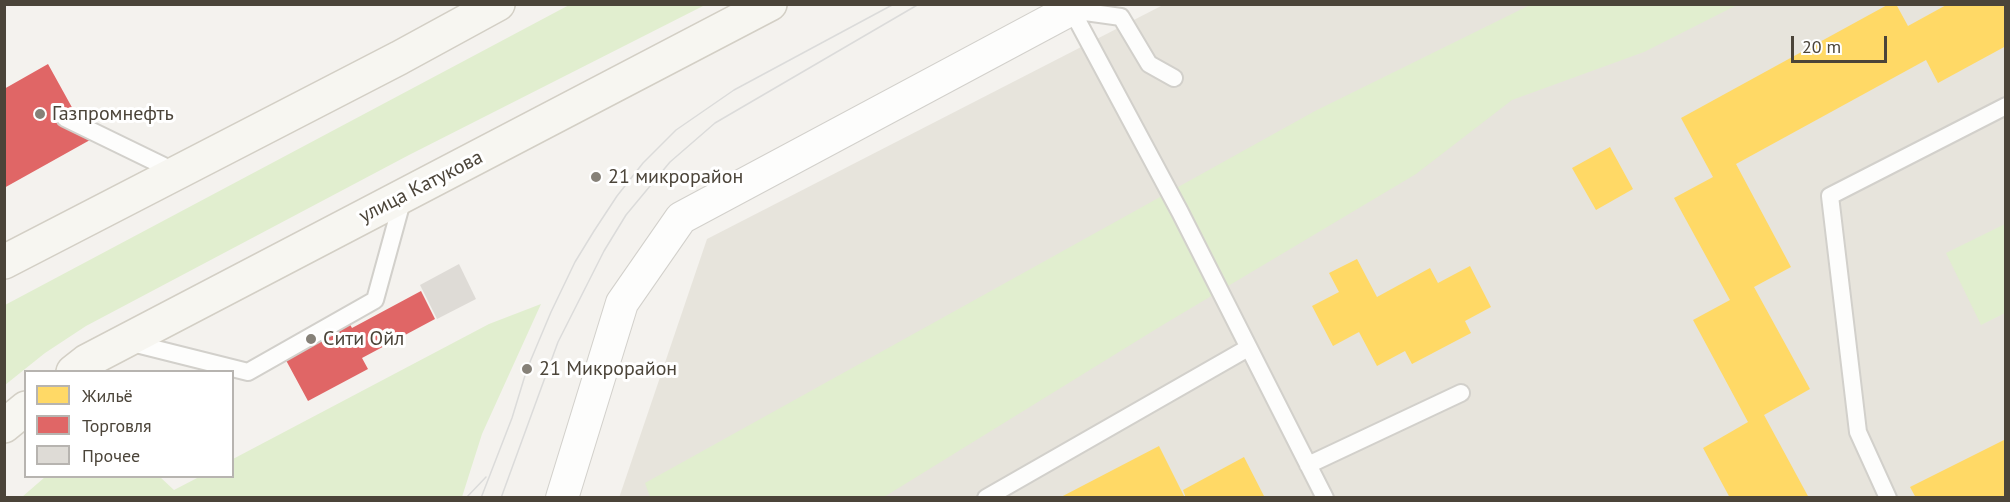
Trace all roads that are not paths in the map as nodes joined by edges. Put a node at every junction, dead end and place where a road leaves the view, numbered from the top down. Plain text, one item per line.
1 (498, 4) edge
2 (770, 4) edge
3 (1073, 6) edge
4 (1174, 78) dead end
5 (2006, 106) edge
6 (65, 118) dead end
7 (176, 172) junction
8 (404, 196) junction
9 (4, 262) edge
10 (124, 342) junction
11 (1248, 348) junction
12 (76, 370) edge
13 (1461, 393) dead end
14 (24, 410) edge
15 (4, 426) edge
16 (1308, 465) junction
17 (562, 498) edge
18 (986, 498) edge
19 (1325, 498) edge
20 (1888, 498) edge

1 - 7 main road
2 - 8 main road, улица Катукова
3 - 4 lane
3 - 11 lane
3 - 17 street
5 - 20 lane
6 - 7 lane
7 - 9 main road
8 - 10 main road, улица Катукова
8 - 10 lane
10 - 12 main road, улица Катукова
11 - 16 lane
11 - 18 lane
13 - 16 lane
14 - 15 main road
16 - 19 lane

